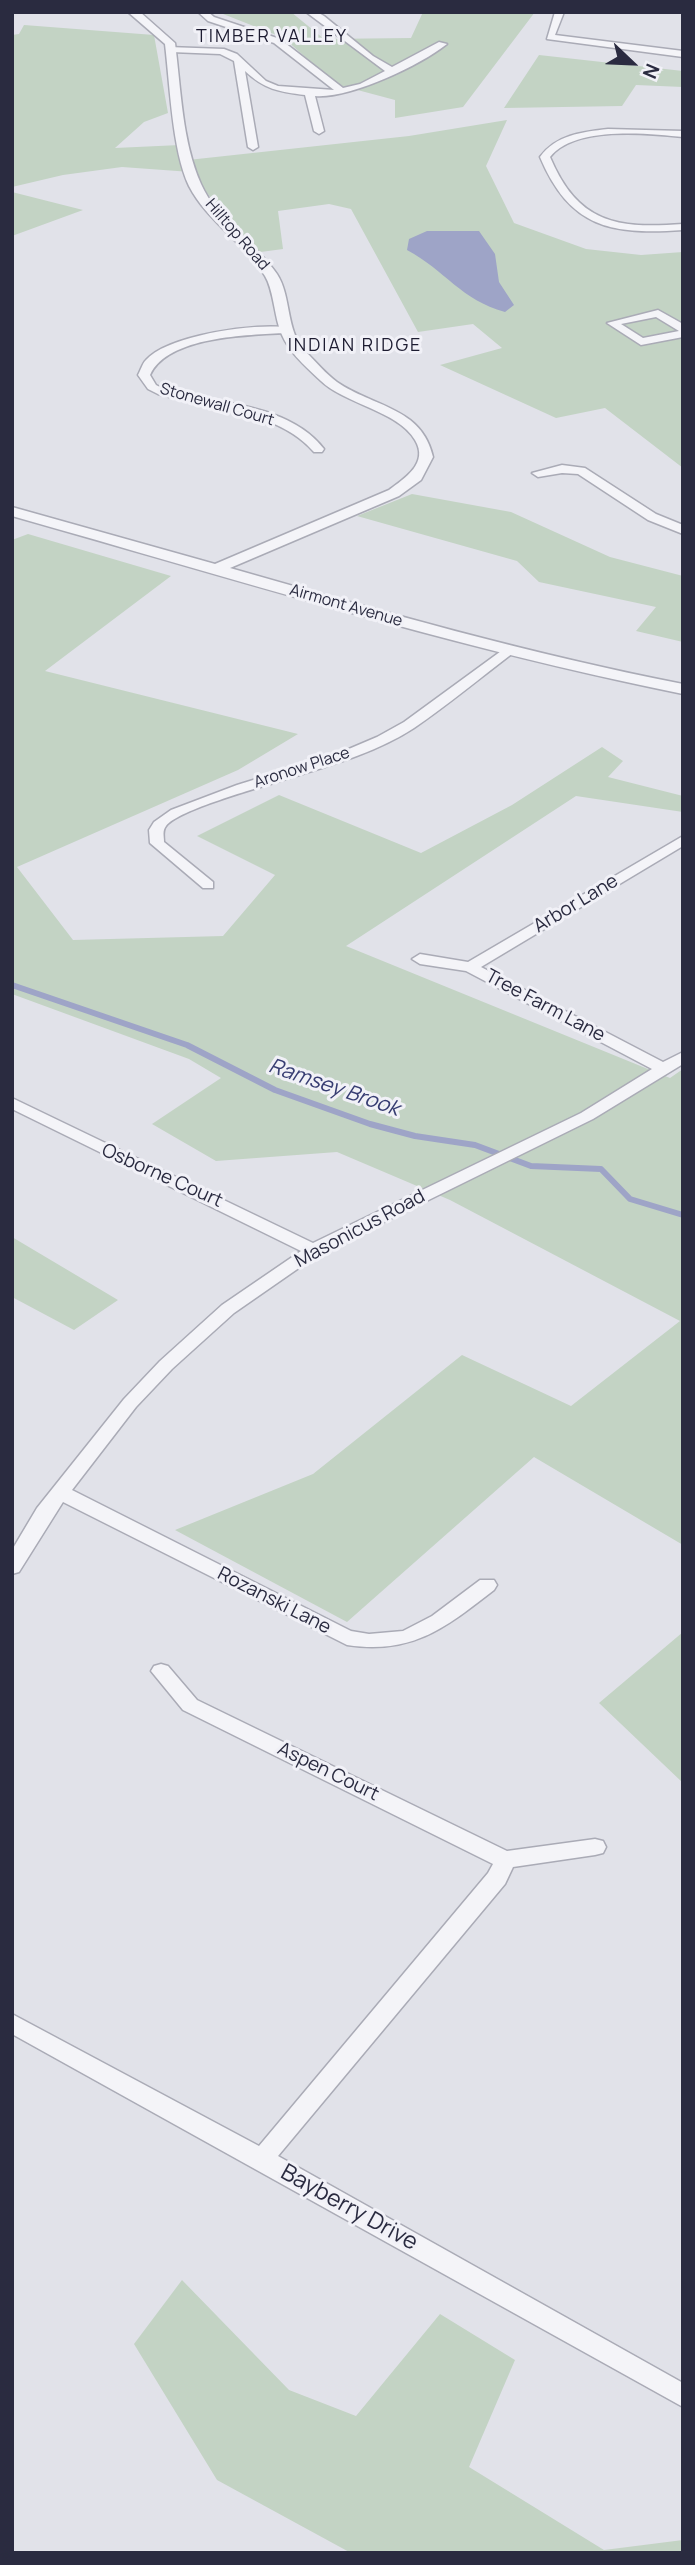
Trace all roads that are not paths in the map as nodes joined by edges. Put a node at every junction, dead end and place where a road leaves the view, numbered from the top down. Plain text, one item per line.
1 (133, 12) edge
2 (202, 12) edge
3 (310, 12) edge
4 (560, 12) edge
5 (442, 44) dead end
6 (171, 49) junction
7 (683, 54) edge
8 (238, 59) junction
9 (391, 70) junction
10 (267, 85) junction
11 (243, 87) junction
12 (343, 92) junction
13 (310, 94) junction
14 (319, 131) dead end
15 (683, 134) edge
16 (253, 148) dead end
17 (683, 226) edge
18 (286, 330) junction
19 (683, 332) edge
20 (318, 449) dead end
21 (538, 473) dead end
22 (15, 514) edge
23 (683, 530) edge
24 (215, 570) junction
25 (508, 650) junction
26 (682, 688) edge
27 (683, 840) edge
28 (208, 885) dead end
29 (420, 959) dead end
30 (470, 967) junction
31 (683, 1056) edge
32 (664, 1069) junction
33 (12, 1102) edge
34 (313, 1250) junction
35 (60, 1492) junction
36 (12, 1567) edge
37 (487, 1585) dead end
38 (161, 1671) dead end
39 (595, 1847) dead end
40 (505, 1860) junction
41 (12, 2023) edge
42 (262, 2159) junction
43 (683, 2396) edge

1 - 6 street
2 - 12 street
3 - 9 street
4 - 7 street
5 - 9 street
6 - 8 street
6 - 18 street, Hilltop Road
8 - 10 street
8 - 11 street
9 - 12 street
10 - 11 street
10 - 13 street
11 - 16 street
12 - 13 street
13 - 14 street
15 - 17 street
18 - 20 street, Stonewall Court
18 - 24 street, Hilltop Road
19 - 19 street
21 - 23 street
22 - 24 street, Airmont Avenue
24 - 25 street, Airmont Avenue
25 - 26 street, Airmont Avenue
25 - 28 street, Aronow Place
27 - 30 street, Arbor Lane
29 - 30 street, Tree Farm Lane
30 - 32 street, Tree Farm Lane
31 - 32 street, Masonicus Road
32 - 34 street, Masonicus Road
33 - 34 street, Osborne Court
34 - 35 street, Masonicus Road
35 - 36 street, Masonicus Road
35 - 37 street, Rozanski Lane
38 - 40 street, Aspen Court
39 - 40 street
40 - 42 street
41 - 42 street, Bayberry Drive
42 - 43 street, Bayberry Drive

